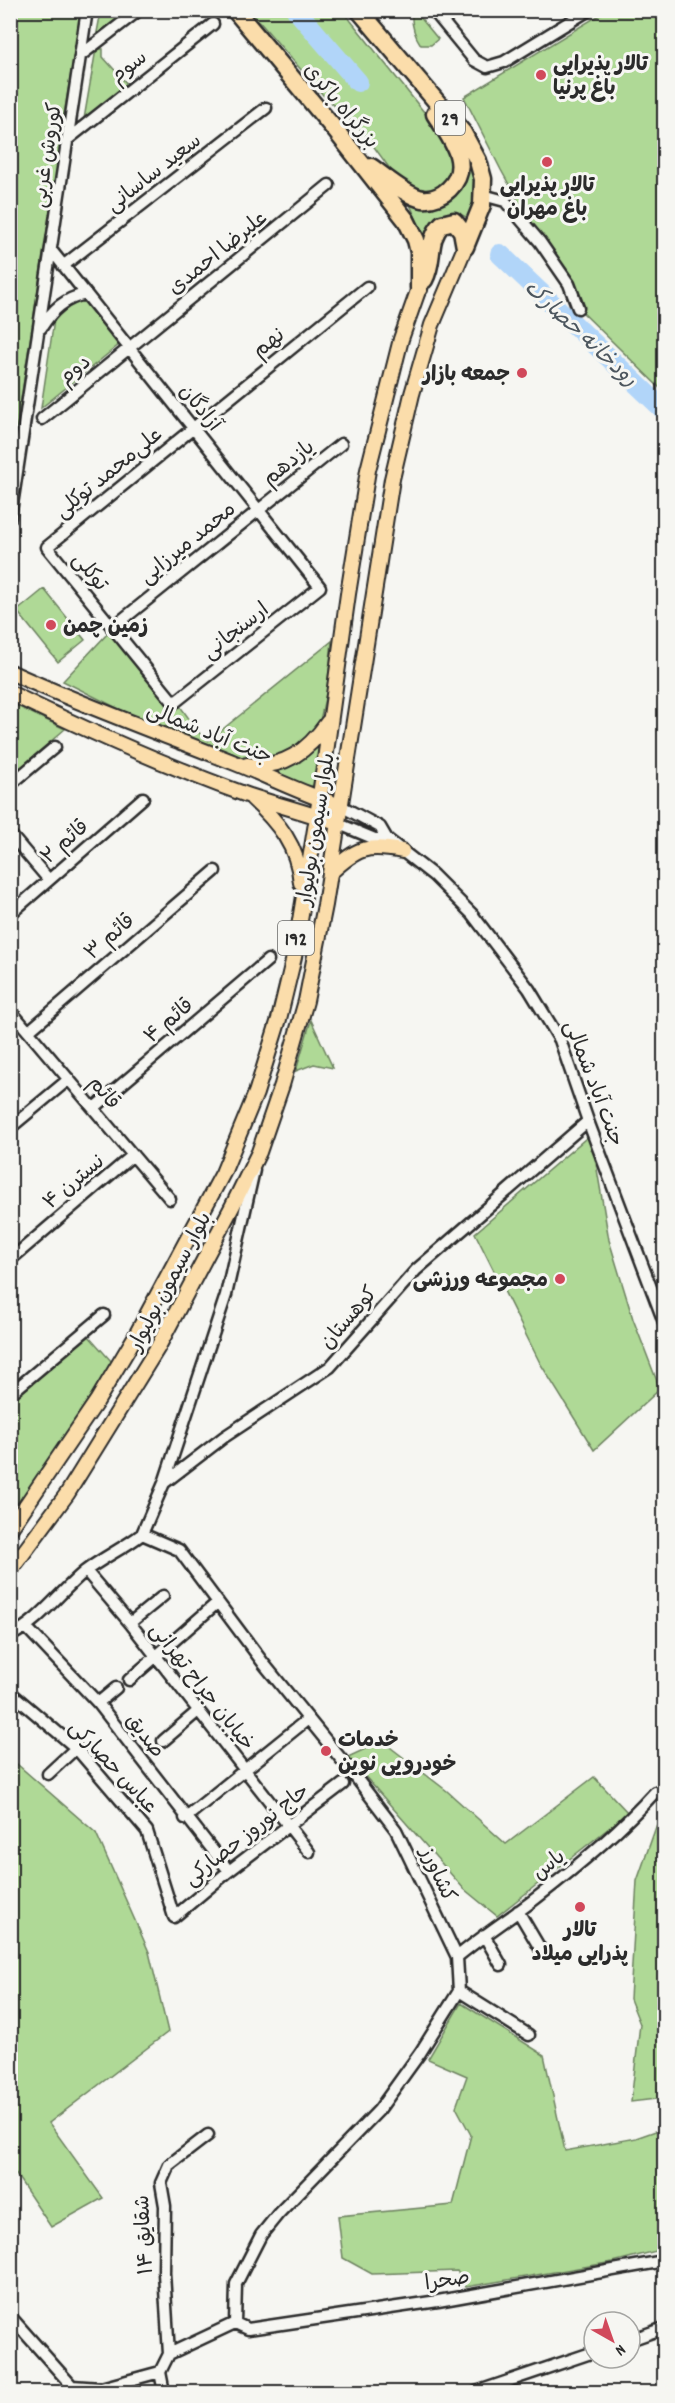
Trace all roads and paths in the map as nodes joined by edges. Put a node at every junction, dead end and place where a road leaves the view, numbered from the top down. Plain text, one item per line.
1 (87, 10) edge
2 (139, 10) edge
3 (235, 10) edge
4 (358, 10) edge
5 (433, 10) edge
6 (590, 10) edge
7 (213, 24) dead end
8 (81, 55) junction
9 (402, 62) junction
10 (266, 108) dead end
11 (68, 139) junction
12 (356, 157) junction
13 (329, 185) dead end
14 (483, 195) junction
15 (465, 247) junction
16 (51, 250) junction
17 (63, 266) junction
18 (367, 287) dead end
19 (419, 288) junction
20 (86, 294) junction
21 (578, 308) dead end
22 (39, 331) junction
23 (130, 349) junction
24 (42, 420) dead end
25 (193, 428) junction
26 (341, 444) dead end
27 (259, 510) junction
28 (10, 518) edge
29 (47, 547) joint
30 (320, 587) joint
31 (112, 628) junction
32 (10, 672) edge
33 (10, 693) edge
34 (174, 703) joint
35 (330, 719) junction
36 (55, 747) dead end
37 (236, 764) junction
38 (10, 785) edge
39 (248, 795) junction
40 (143, 798) dead end
41 (319, 799) junction
42 (341, 806) junction
43 (317, 816) junction
44 (339, 824) junction
45 (10, 834) edge
46 (387, 839) junction
47 (402, 850) junction
48 (215, 871) dead end
49 (331, 872) junction
50 (50, 880) junction
51 (302, 898) junction
52 (10, 914) edge
53 (268, 960) dead end
54 (10, 1010) edge
55 (29, 1031) junction
56 (69, 1079) junction
57 (94, 1108) junction
58 (588, 1121) junction
59 (10, 1128) edge
60 (259, 1152) junction
61 (134, 1155) junction
62 (170, 1199) dead end
63 (10, 1260) edge
64 (104, 1315) dead end
65 (664, 1322) edge
66 (10, 1394) edge
67 (164, 1484) junction
68 (11, 1527) edge
69 (142, 1534) junction
70 (10, 1571) edge
71 (86, 1571) junction
72 (163, 1596) dead end
73 (218, 1602) junction
74 (130, 1623) junction
75 (26, 1627) junction
76 (10, 1635) edge
77 (155, 1656) junction
78 (129, 1680) dead end
79 (116, 1688) dead end
80 (10, 1692) edge
81 (98, 1703) junction
82 (198, 1711) junction
83 (308, 1719) junction
84 (163, 1741) dead end
85 (76, 1748) junction
86 (245, 1771) junction
87 (48, 1774) dead end
88 (343, 1784) dead end
89 (655, 1792) dead end
90 (185, 1818) junction
91 (289, 1826) junction
92 (309, 1852) dead end
93 (229, 1871) junction
94 (518, 1911) junction
95 (174, 1917) joint
96 (484, 1935) junction
97 (541, 1950) dead end
98 (457, 1957) junction
99 (501, 1965) dead end
100 (459, 1991) junction
101 (530, 2036) dead end
102 (208, 2135) dead end
103 (664, 2261) edge
104 (10, 2316) edge
105 (236, 2324) junction
106 (664, 2328) edge
107 (642, 2336) edge
108 (170, 2354) junction
109 (582, 2356) edge
110 (160, 2372) junction
111 (69, 2390) edge
112 (164, 2392) edge
113 (476, 2392) edge

1 - 8 street, کوروش غربی
2 - 8 street
3 - 12 highway, بزرگراه باکری
4 - 9 highway, 29
5 - 6 street
7 - 11 street, سوم
8 - 11 street, کوروش غربی
9 - 12 highway
9 - 14 highway, 29
10 - 17 street, سعید ساسانی
11 - 16 street, کوروش غربی
12 - 19 highway, بزرگراه باکری
13 - 23 street, علیرضا احمدی
14 - 15 highway, 29
14 - 21 street
15 - 19 highway
15 - 42 main road, بلوار سیمون بولیوار / 192
16 - 17 street, آزادگان
16 - 22 street, کوروش غربی
17 - 20 street, آزادگان
18 - 25 street, نهم
19 - 35 main road, بلوار سیمون بولیوار / 192
20 - 22 street
20 - 23 street, آزادگان
22 - 28 street, کوروش غربی
23 - 24 street, دوم
23 - 25 street, آزادگان
25 - 27 street, آزادگان
25 - 29 street, علی‌محمد توکلی
26 - 27 street, یازدهم
27 - 30 street, آزادگان
27 - 31 street, محمد میرزایی
29 - 31 street, توکلی
30 - 34 street, ارسنجانی
31 - 34 street, توکلی
32 - 37 main road, جنت آباد شمالی
33 - 39 main road, جنت آباد شمالی
35 - 37 main road
35 - 41 main road, بلوار سیمون بولیوار / 192
36 - 38 street
37 - 41 main road, جنت آباد شمالی
39 - 43 main road, جنت آباد شمالی
39 - 51 main road
40 - 50 street, قائم ۲
41 - 42 main road, جنت آباد شمالی
41 - 43 main road, بلوار سیمون بولیوار / 192
42 - 44 main road, بلوار سیمون بولیوار / 192
42 - 46 street, جنت آباد شمالی
43 - 44 main road, جنت آباد شمالی
43 - 51 main road, بلوار سیمون بولیوار / 192
44 - 46 street, جنت آباد شمالی
44 - 49 main road, بلوار سیمون بولیوار / 192
45 - 50 street
46 - 47 street, جنت آباد شمالی
47 - 49 main road
47 - 58 street, جنت آباد شمالی
48 - 55 street, قائم ۳
49 - 60 main road, بلوار سیمون بولیوار / 192
50 - 52 street, قائم ۲
51 - 68 main road, بلوار سیمون بولیوار / 192
53 - 57 street, قائم ۴
54 - 55 street, قائم
55 - 56 street, قائم
56 - 57 street, قائم
56 - 59 street
57 - 61 street, قائم
58 - 65 street, جنت آباد شمالی
58 - 67 street, کوهستان
60 - 67 street
60 - 70 main road, بلوار سیمون بولیوار / 192
61 - 62 street, قائم
61 - 63 street, نسترن ۴
64 - 66 street
67 - 69 street, کوهستان
69 - 71 street
69 - 73 street, کشاورز
71 - 74 street, خیابان جراح تهرانی
71 - 75 street
72 - 74 street
73 - 77 street
73 - 83 street, کشاورز
74 - 77 street, خیابان جراح تهرانی
75 - 76 street
75 - 81 street, صدیق
77 - 78 street
77 - 82 street, خیابان جراح تهرانی
79 - 81 street
80 - 85 street, عباس حصارکی
81 - 90 street, صدیق
82 - 84 street
82 - 86 street, خیابان جراح تهرانی
83 - 86 street
83 - 98 street, کشاورز
85 - 87 street
85 - 95 street, عباس حصارکی
86 - 90 street
86 - 91 street, خیابان جراح تهرانی
88 - 91 street, حاج نوروز حصارکی
89 - 94 street, یاس
90 - 93 street, صدیق
91 - 92 street, خیابان جراح تهرانی
91 - 93 street, حاج نوروز حصارکی
93 - 95 street, حاج نوروز حصارکی
94 - 96 street, یاس
94 - 97 street
96 - 98 street, یاس
96 - 99 street
98 - 100 street, کشاورز
100 - 101 street
100 - 105 street
102 - 108 street, شقایق ۱۴
103 - 105 street, صحرا
104 - 111 street
105 - 108 street
106 - 107 street
108 - 110 street
109 - 113 street
110 - 111 street
110 - 112 street

